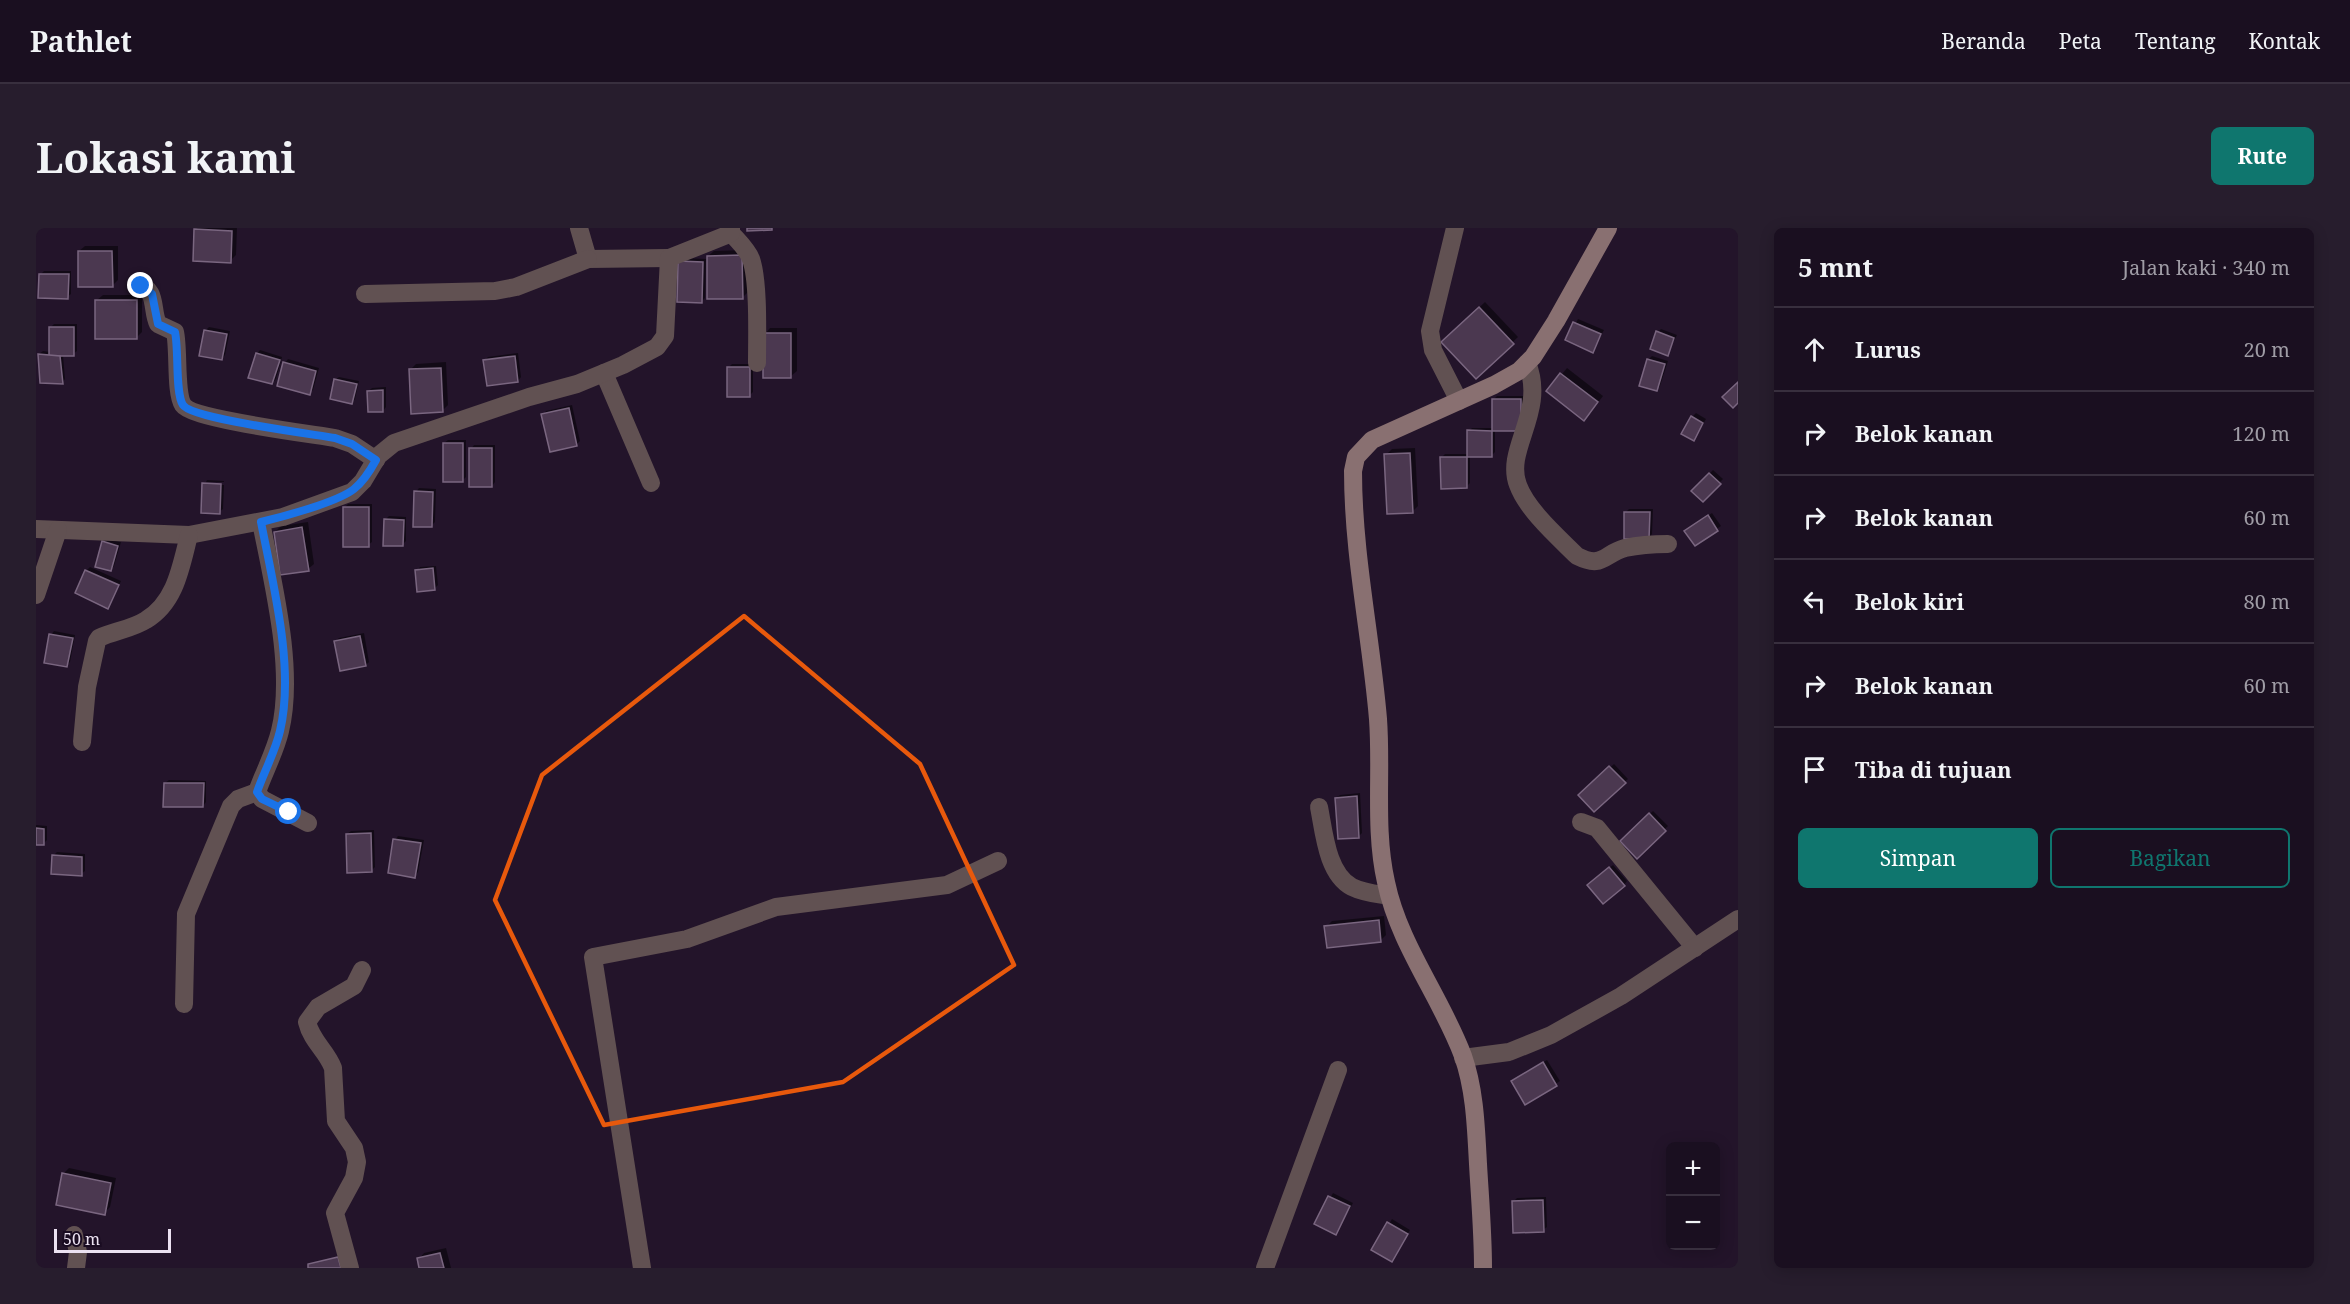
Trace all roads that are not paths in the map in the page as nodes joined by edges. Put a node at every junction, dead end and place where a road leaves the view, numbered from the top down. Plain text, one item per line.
1 (579, 228) edge
2 (1455, 228) edge
3 (1608, 228) edge
4 (731, 230) edge
5 (669, 258) junction
6 (588, 259) junction
7 (137, 285) dead end
8 (365, 294) dead end
9 (758, 363) dead end
10 (1527, 363) junction
11 (604, 373) junction
12 (1459, 400) junction
13 (376, 460) junction
14 (651, 483) dead end
15 (261, 522) junction
16 (36, 529) edge
17 (58, 530) junction
18 (189, 535) junction
19 (1668, 544) dead end
20 (36, 595) edge
21 (82, 742) dead end
22 (257, 792) junction
23 (1319, 807) dead end
24 (1581, 822) dead end
25 (308, 823) dead end
26 (998, 861) dead end
27 (1389, 896) junction
28 (1738, 919) edge
29 (1695, 948) junction
30 (362, 970) dead end
31 (184, 1004) dead end
32 (1463, 1058) junction
33 (1338, 1071) dead end
34 (74, 1234) dead end
35 (76, 1268) edge
36 (350, 1268) edge
37 (642, 1268) edge
38 (1265, 1268) edge
39 (1483, 1268) edge

1 - 6 street
2 - 12 street
3 - 10 street
4 - 5 street
4 - 9 street
5 - 6 street
5 - 11 street
6 - 8 street
7 - 13 street
10 - 12 street
10 - 19 street
11 - 13 street
11 - 14 street
12 - 27 street
13 - 15 street
15 - 18 street
15 - 22 street
16 - 17 street
17 - 18 street
17 - 20 street
18 - 21 street
22 - 25 street
22 - 31 street
23 - 27 street
24 - 29 street
26 - 37 street
27 - 32 street
28 - 29 street
29 - 32 street
30 - 36 street
32 - 39 street
33 - 38 street
34 - 35 street

